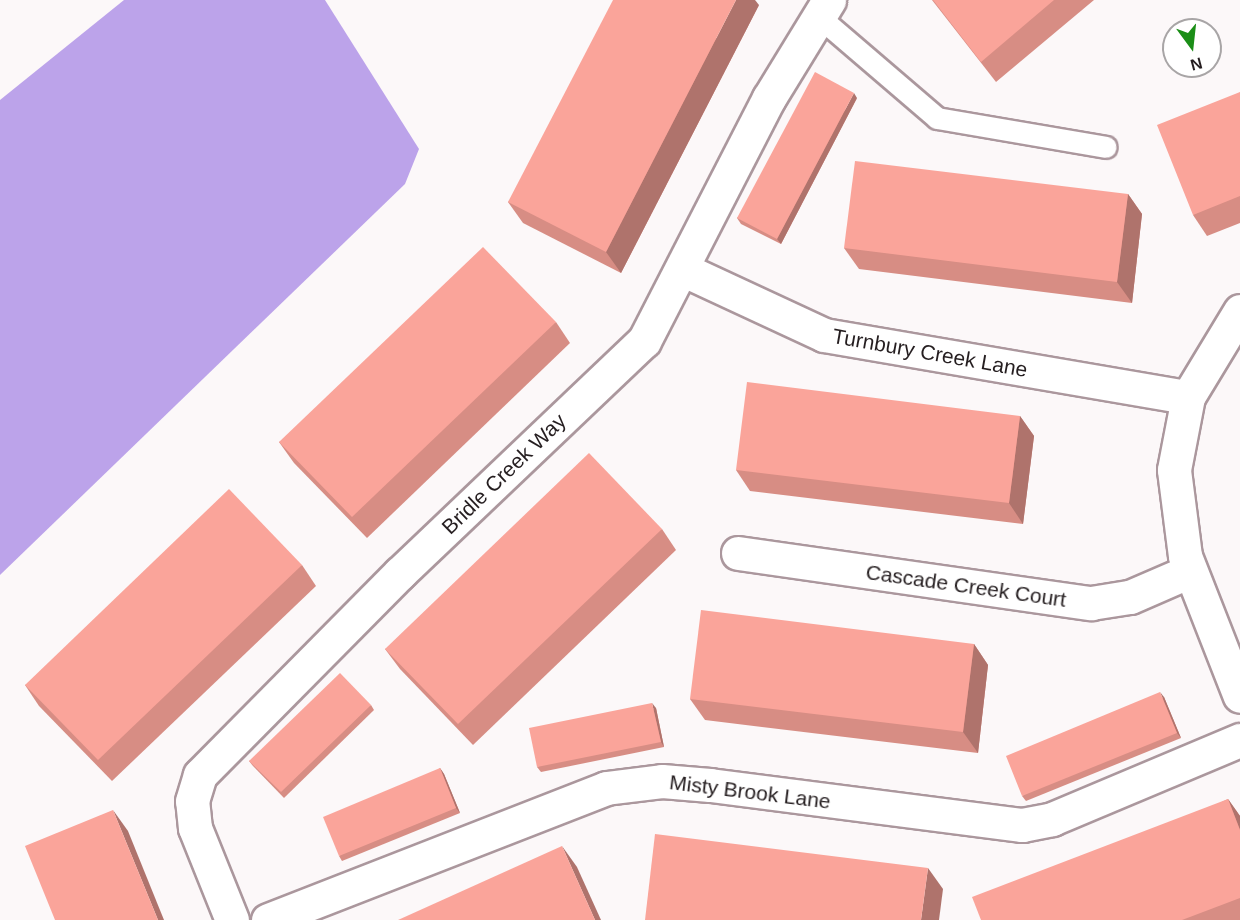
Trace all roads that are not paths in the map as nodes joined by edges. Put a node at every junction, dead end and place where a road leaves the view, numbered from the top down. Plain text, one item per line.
1 (823, 8) edge
2 (1106, 147) dead end
3 (684, 270) junction
4 (1240, 311) edge
5 (1188, 397) junction
6 (738, 553) dead end
7 (1190, 572) junction
8 (1240, 696) edge
9 (1240, 740) edge
10 (232, 920) edge
11 (268, 920) edge

1 - 2 lane
1 - 3 street, Bridle Creek Way
3 - 5 street, Turnbury Creek Lane
3 - 10 street, Bridle Creek Way
4 - 5 street
5 - 7 street
6 - 7 street, Cascade Creek Court
7 - 8 street
9 - 11 street, Misty Brook Lane

